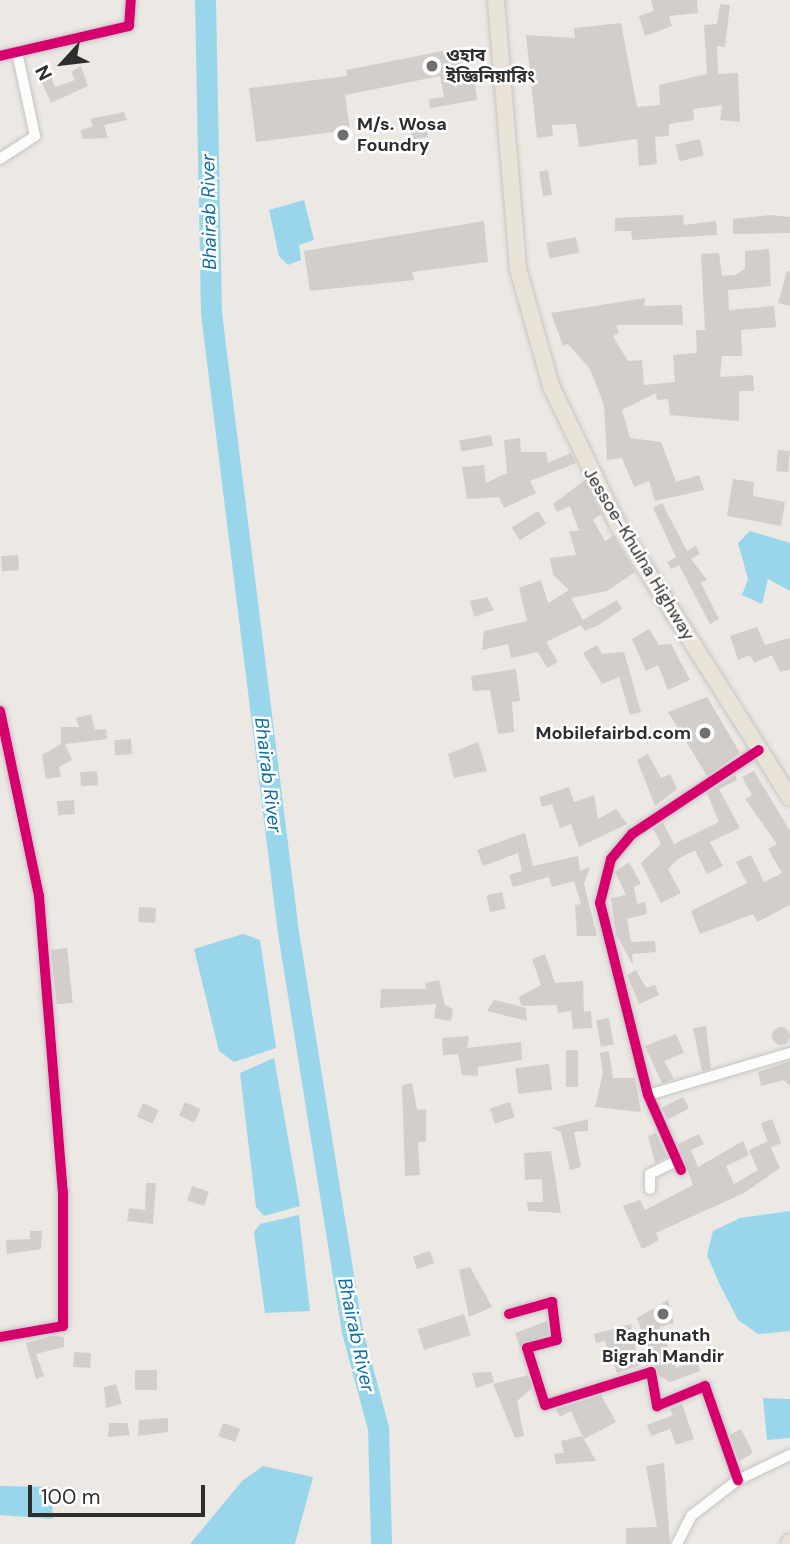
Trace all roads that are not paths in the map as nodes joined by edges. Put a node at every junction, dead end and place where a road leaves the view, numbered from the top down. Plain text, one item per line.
1 (131, 0) edge
2 (496, 0) edge
3 (17, 52) junction
4 (0, 56) edge
5 (0, 159) edge
6 (0, 712) edge
7 (759, 750) junction
8 (790, 798) edge
9 (790, 1053) edge
10 (648, 1095) junction
11 (650, 1189) dead end
12 (509, 1314) dead end
13 (0, 1337) edge
14 (790, 1455) edge
15 (738, 1480) junction
16 (677, 1544) edge

1 - 3 street
2 - 7 highway, Jessoe-Khulna Highway
3 - 4 street
3 - 5 street
6 - 13 street
7 - 8 highway, Jessoe-Khulna Highway
7 - 10 street
9 - 10 street
10 - 11 street
12 - 15 street
14 - 15 street
15 - 16 street

